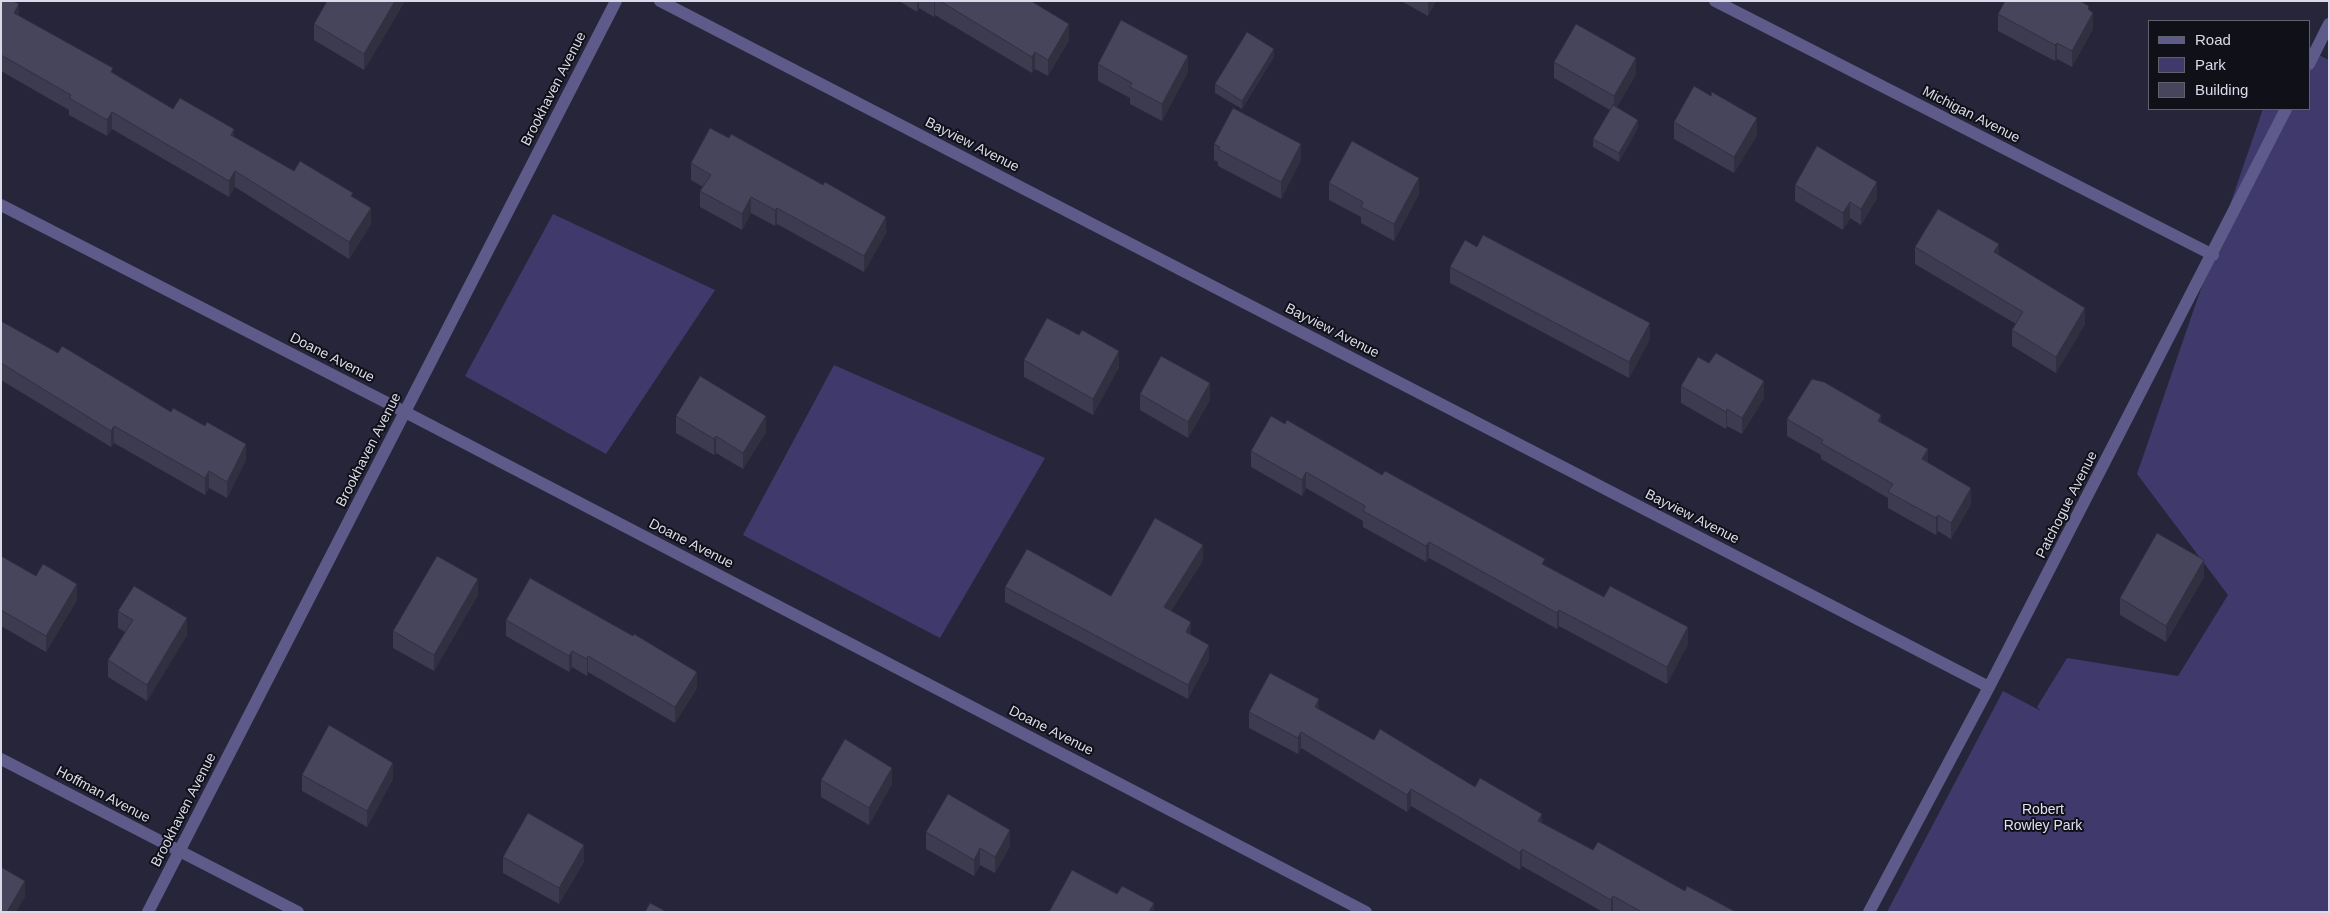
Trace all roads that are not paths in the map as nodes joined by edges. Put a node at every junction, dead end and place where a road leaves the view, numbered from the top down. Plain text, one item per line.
1 (616, 1) edge
2 (660, 1) edge
3 (1715, 1) edge
4 (2329, 24) edge
5 (2310, 62) edge
6 (2286, 110) edge
7 (1, 205) edge
8 (2213, 255) junction
9 (405, 412) junction
10 (1989, 688) junction
11 (1, 759) edge
12 (179, 852) junction
13 (148, 912) edge
14 (298, 912) edge
15 (1366, 912) edge
16 (1869, 912) edge

1 - 9 street, Brookhaven Avenue
2 - 10 street, Bayview Avenue
3 - 8 street, Michigan Avenue
4 - 5 street
6 - 8 street, Patchogue Avenue
7 - 9 street, Doane Avenue
8 - 10 street, Patchogue Avenue
9 - 12 street, Brookhaven Avenue
9 - 15 street, Doane Avenue
10 - 16 street, Patchogue Avenue
11 - 12 street, Hoffman Avenue
12 - 13 street, Brookhaven Avenue
12 - 14 street, Hoffman Avenue

